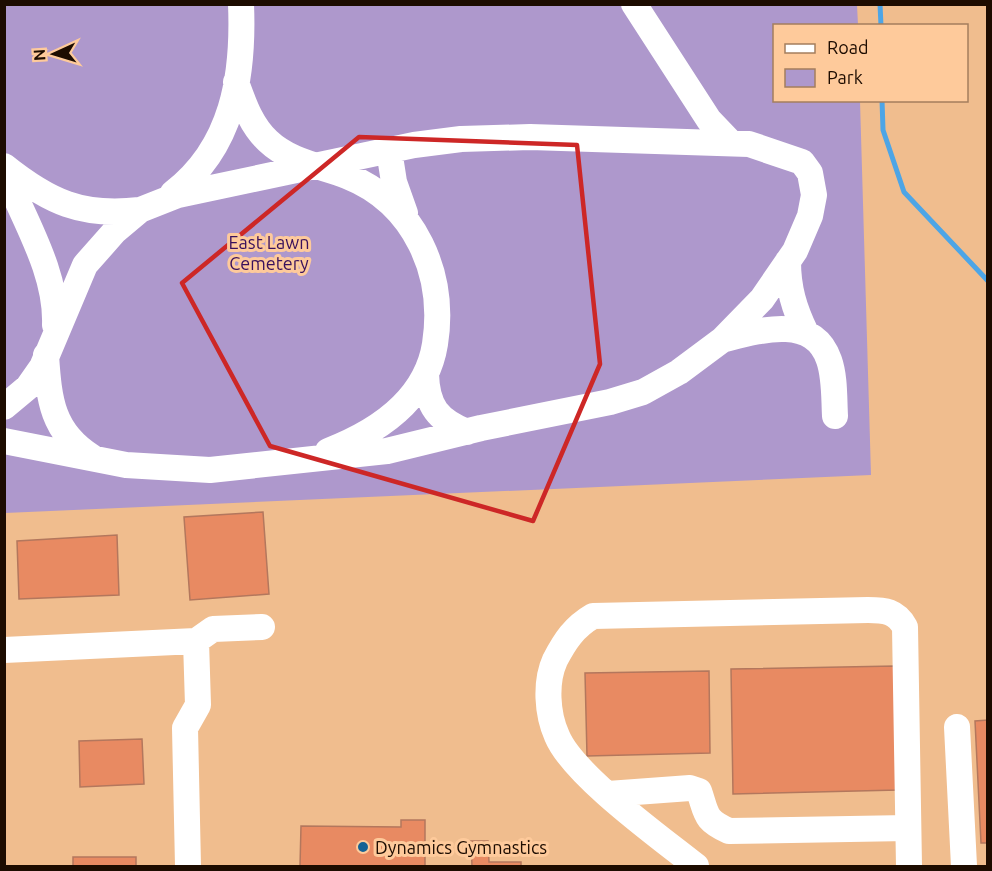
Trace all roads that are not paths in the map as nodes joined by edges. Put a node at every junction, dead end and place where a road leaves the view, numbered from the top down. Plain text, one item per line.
1 (241, 4) edge
2 (634, 4) edge
3 (236, 82) junction
4 (731, 143) junction
5 (389, 150) junction
6 (314, 165) junction
7 (4, 168) edge
8 (164, 201) junction
9 (140, 210) junction
10 (412, 227) junction
11 (788, 261) junction
12 (55, 331) junction
13 (806, 333) junction
14 (722, 340) junction
15 (46, 356) junction
16 (426, 374) junction
17 (4, 407) edge
18 (836, 416) dead end
19 (467, 432) junction
20 (4, 441) edge
21 (98, 460) junction
22 (302, 461) junction
23 (262, 627) dead end
24 (196, 641) junction
25 (4, 650) edge
26 (957, 727) dead end
27 (608, 794) junction
28 (908, 828) junction
29 (188, 867) edge
30 (696, 867) edge
31 (909, 867) edge
32 (964, 867) edge

1 - 3 street
2 - 4 street
3 - 6 street
3 - 8 street
4 - 5 street
4 - 11 street
5 - 6 street
5 - 10 street
6 - 8 street
6 - 10 street
7 - 9 street
7 - 12 street
8 - 9 street
9 - 12 street
10 - 16 street
11 - 13 street
11 - 14 street
12 - 15 street
13 - 14 street
13 - 18 street
14 - 19 street
15 - 17 street
15 - 21 street
16 - 19 street
16 - 22 street
19 - 22 street
20 - 21 street
21 - 22 street
23 - 24 street
24 - 25 street
24 - 29 street
26 - 32 street
27 - 28 street
27 - 28 street
27 - 30 street
28 - 31 street

